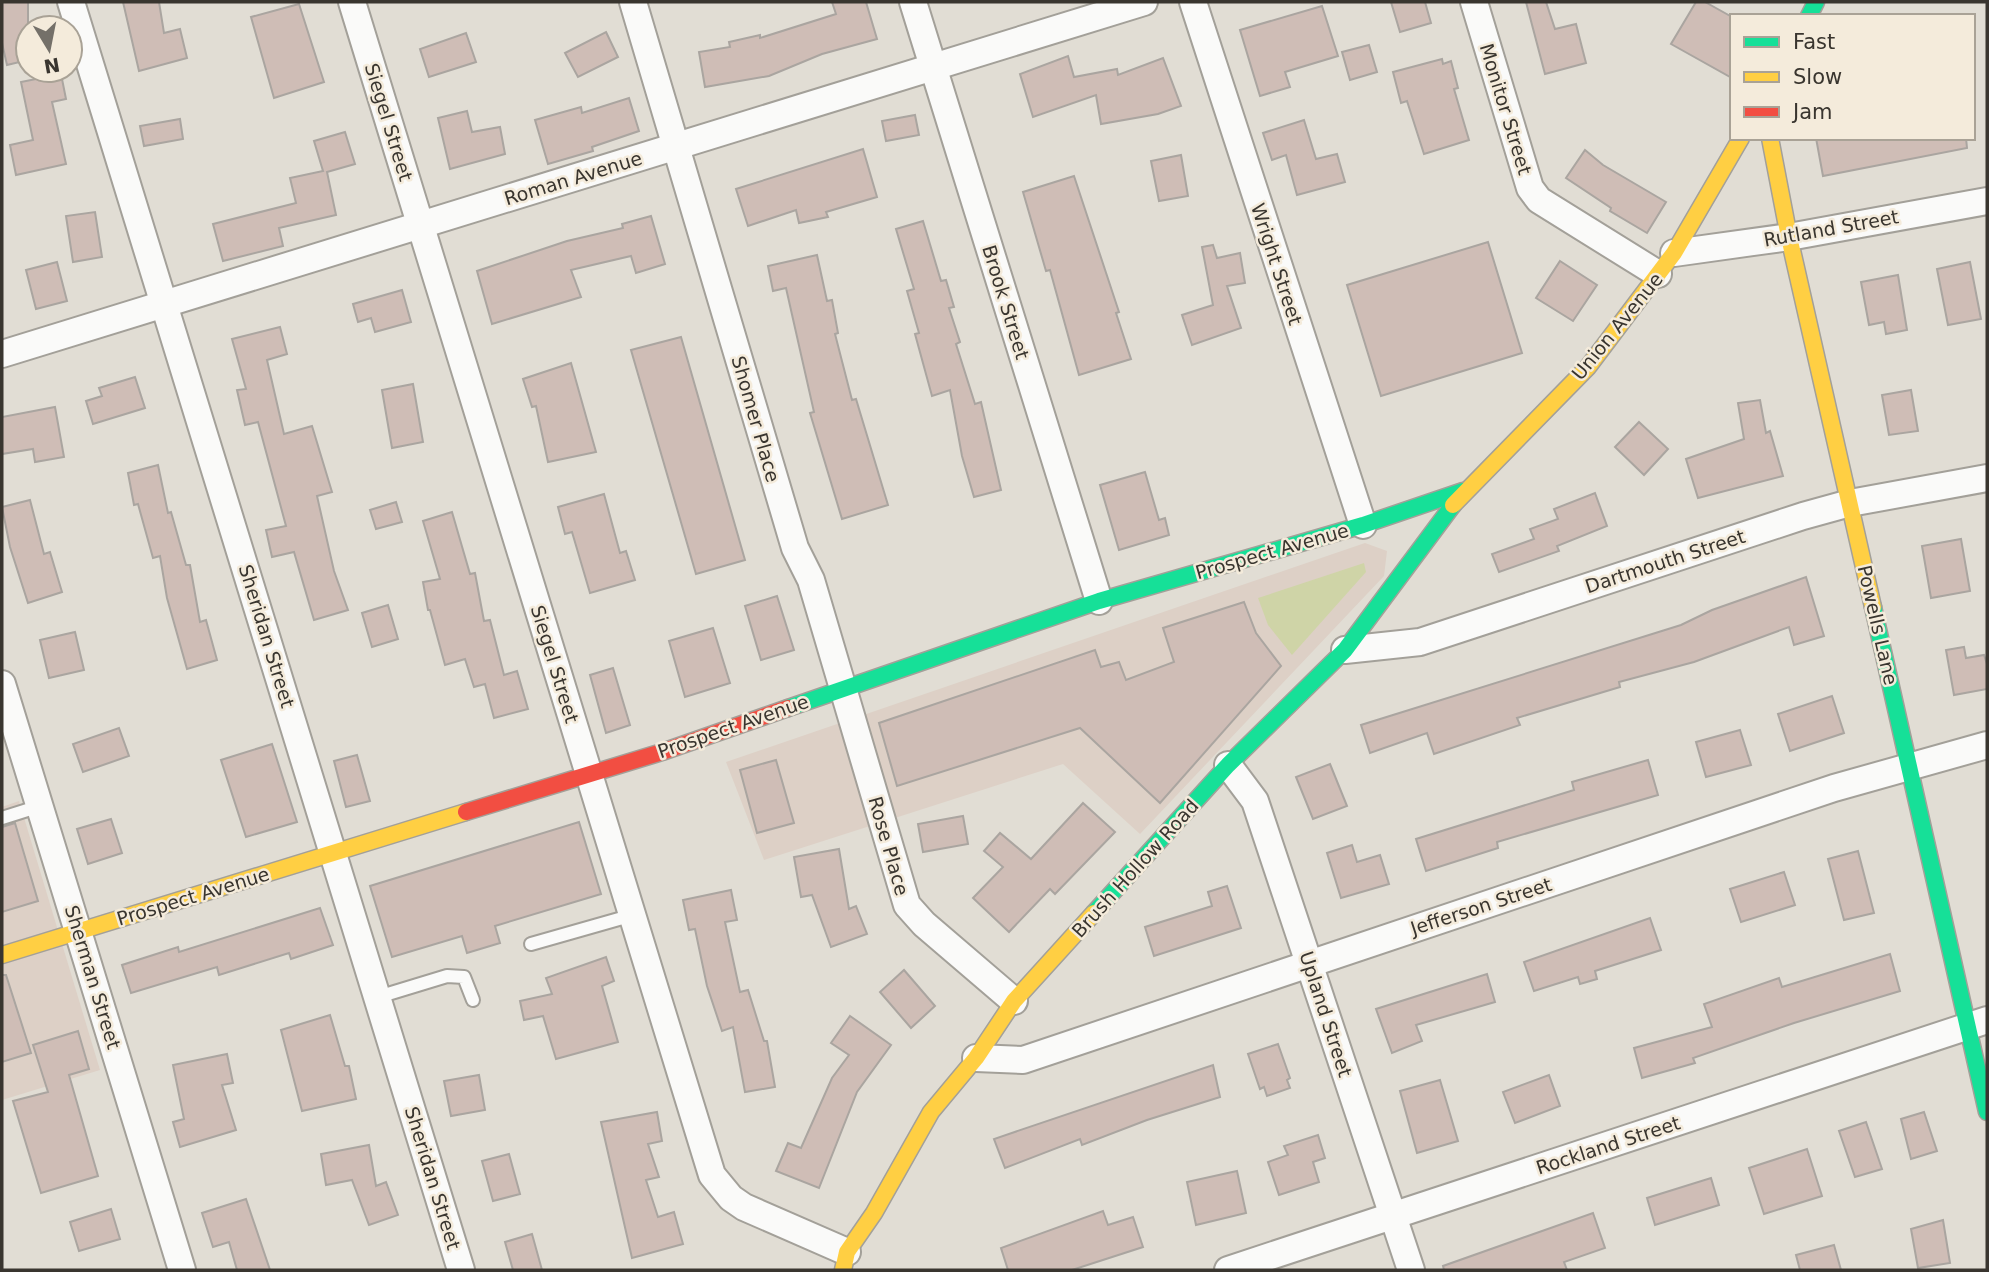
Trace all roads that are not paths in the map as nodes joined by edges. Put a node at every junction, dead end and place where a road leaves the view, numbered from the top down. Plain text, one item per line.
1 (71, 2) edge
2 (352, 2) edge
3 (633, 2) edge
4 (914, 2) edge
5 (1144, 2) edge
6 (1193, 2) edge
7 (1474, 2) edge
8 (933, 67) junction
9 (1740, 140) edge
10 (1770, 140) edge
11 (676, 147) junction
12 (1987, 201) edge
13 (421, 224) junction
14 (1789, 237) junction
15 (1666, 264) junction
16 (164, 304) junction
17 (2, 354) edge
18 (1987, 478) edge
19 (1463, 491) junction
20 (1850, 503) junction
21 (1363, 525) junction
22 (1100, 601) junction
23 (1345, 650) junction
24 (2, 684) edge
25 (843, 688) junction
26 (1987, 745) edge
27 (1228, 765) junction
28 (1909, 766) junction
29 (590, 774) junction
30 (40, 806) junction
31 (2, 818) edge
32 (334, 853) junction
33 (633, 915) junction
34 (79, 931) junction
35 (531, 944) dead end
36 (2, 955) edge
37 (1310, 963) junction
38 (378, 997) junction
39 (473, 1000) dead end
40 (1014, 1001) junction
41 (1978, 1024) edge
42 (975, 1058) junction
43 (1987, 1112) edge
44 (1393, 1216) junction
45 (845, 1261) edge
46 (183, 1270) edge
47 (461, 1270) edge
48 (1228, 1270) edge
49 (1411, 1270) edge

1 - 16 street, Sheridan Street
2 - 13 street, Siegel Street
3 - 11 street, Shomer Place
4 - 8 street, Brook Street
5 - 8 street, Roman Avenue
6 - 21 street, Wright Street
7 - 15 street, Monitor Street
8 - 11 street, Roman Avenue
8 - 22 street, Brook Street
9 - 15 main road, Union Avenue
10 - 14 main road, Powells Lane
11 - 13 street, Roman Avenue
11 - 25 street, Shomer Place
12 - 14 street, Rutland Street
13 - 16 street, Roman Avenue
13 - 29 street, Siegel Street
14 - 15 street, Rutland Street
14 - 20 main road, Powells Lane
15 - 19 main road, Union Avenue
16 - 17 street, Roman Avenue
16 - 32 street, Sheridan Street
18 - 20 street, Dartmouth Street
19 - 21 main road, Prospect Avenue
19 - 23 main road, Brush Hollow Road
20 - 23 street, Dartmouth Street
20 - 28 main road, Powells Lane
21 - 22 main road, Prospect Avenue
22 - 25 main road, Prospect Avenue
23 - 27 main road, Brush Hollow Road
24 - 30 street, Sherman Street
25 - 29 main road, Prospect Avenue
25 - 40 street, Rose Place
26 - 28 street, Jefferson Street
27 - 37 street, Upland Street
27 - 40 main road, Brush Hollow Road
28 - 37 street, Jefferson Street
28 - 41 main road, Powells Lane
29 - 32 main road, Prospect Avenue
29 - 33 street, Siegel Street
30 - 31 lane
30 - 34 street, Sherman Street
32 - 34 main road, Prospect Avenue
32 - 38 street, Sheridan Street
33 - 35 lane
33 - 45 street, Siegel Street
34 - 36 main road, Prospect Avenue
34 - 46 street, Sherman Street
37 - 42 street, Jefferson Street
37 - 44 street, Upland Street
38 - 39 lane
38 - 47 street, Sheridan Street
40 - 42 main road, Brush Hollow Road
41 - 43 main road, Powells Lane
41 - 44 street, Rockland Street
42 - 45 main road, Brush Hollow Road
44 - 48 street, Rockland Street
44 - 49 street, Upland Street

